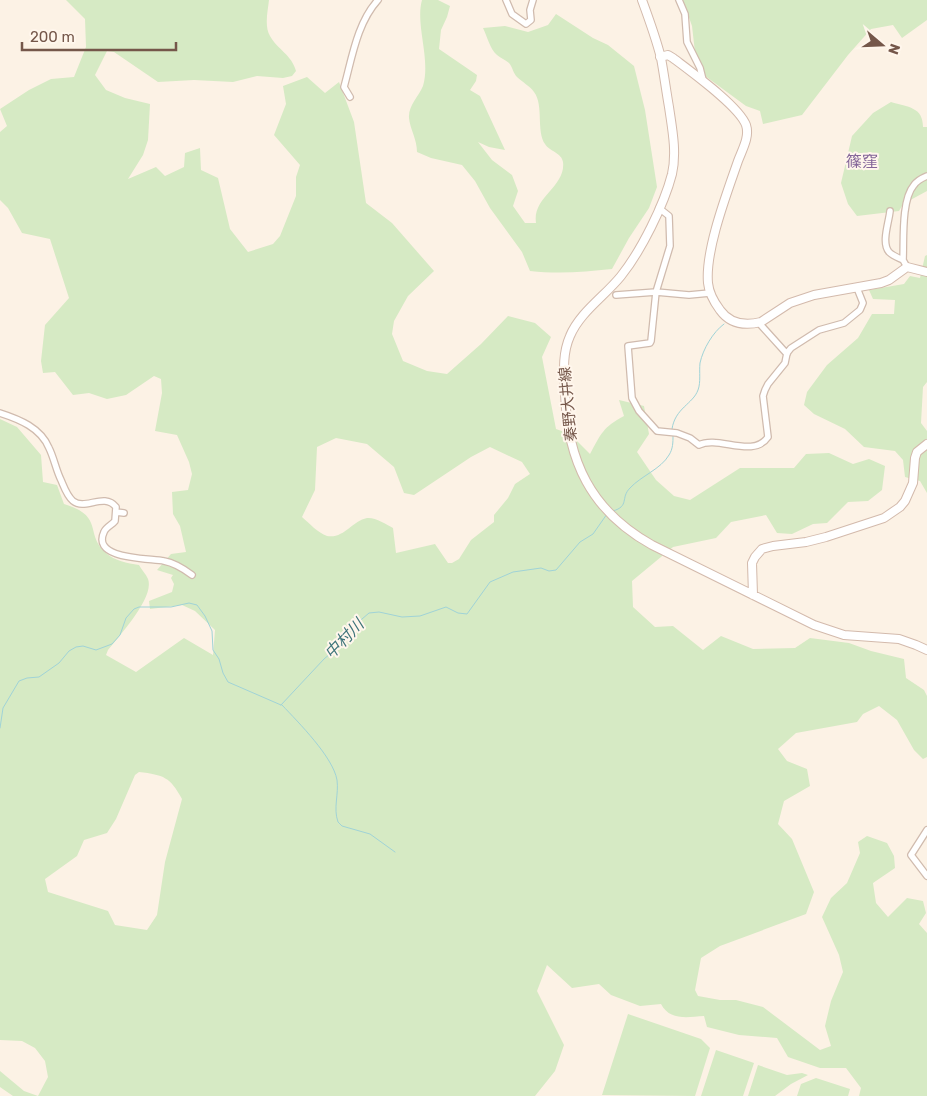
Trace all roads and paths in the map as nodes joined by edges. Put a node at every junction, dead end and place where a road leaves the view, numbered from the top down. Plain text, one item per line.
1 (378, 0) edge
2 (506, 0) edge
3 (533, 0) edge
4 (642, 0) edge
5 (678, 0) edge
6 (660, 57) junction
7 (703, 80) junction
8 (350, 97) dead end
9 (927, 176) edge
10 (659, 208) junction
11 (890, 211) dead end
12 (905, 264) junction
13 (927, 272) edge
14 (856, 288) junction
15 (656, 292) junction
16 (710, 293) junction
17 (616, 295) dead end
18 (758, 323) junction
19 (787, 354) junction
20 (0, 413) edge
21 (927, 444) edge
22 (116, 512) junction
23 (124, 512) dead end
24 (192, 575) dead end
25 (753, 595) junction
26 (927, 650) edge
27 (927, 830) edge
28 (927, 876) edge

1 - 8 street
2 - 3 street
4 - 6 main road, 秦野大井線
5 - 7 street
6 - 7 main road
6 - 10 main road, 秦野大井線
7 - 16 main road
9 - 12 street
10 - 15 street
10 - 25 main road, 秦野大井線
11 - 12 street
12 - 13 main road
12 - 14 main road
14 - 18 main road
14 - 19 street
15 - 16 street
15 - 17 street
15 - 19 street
16 - 18 main road
18 - 19 street
20 - 22 street
21 - 25 main road
22 - 23 street
22 - 24 street
25 - 26 main road, 秦野大井線
27 - 28 street

